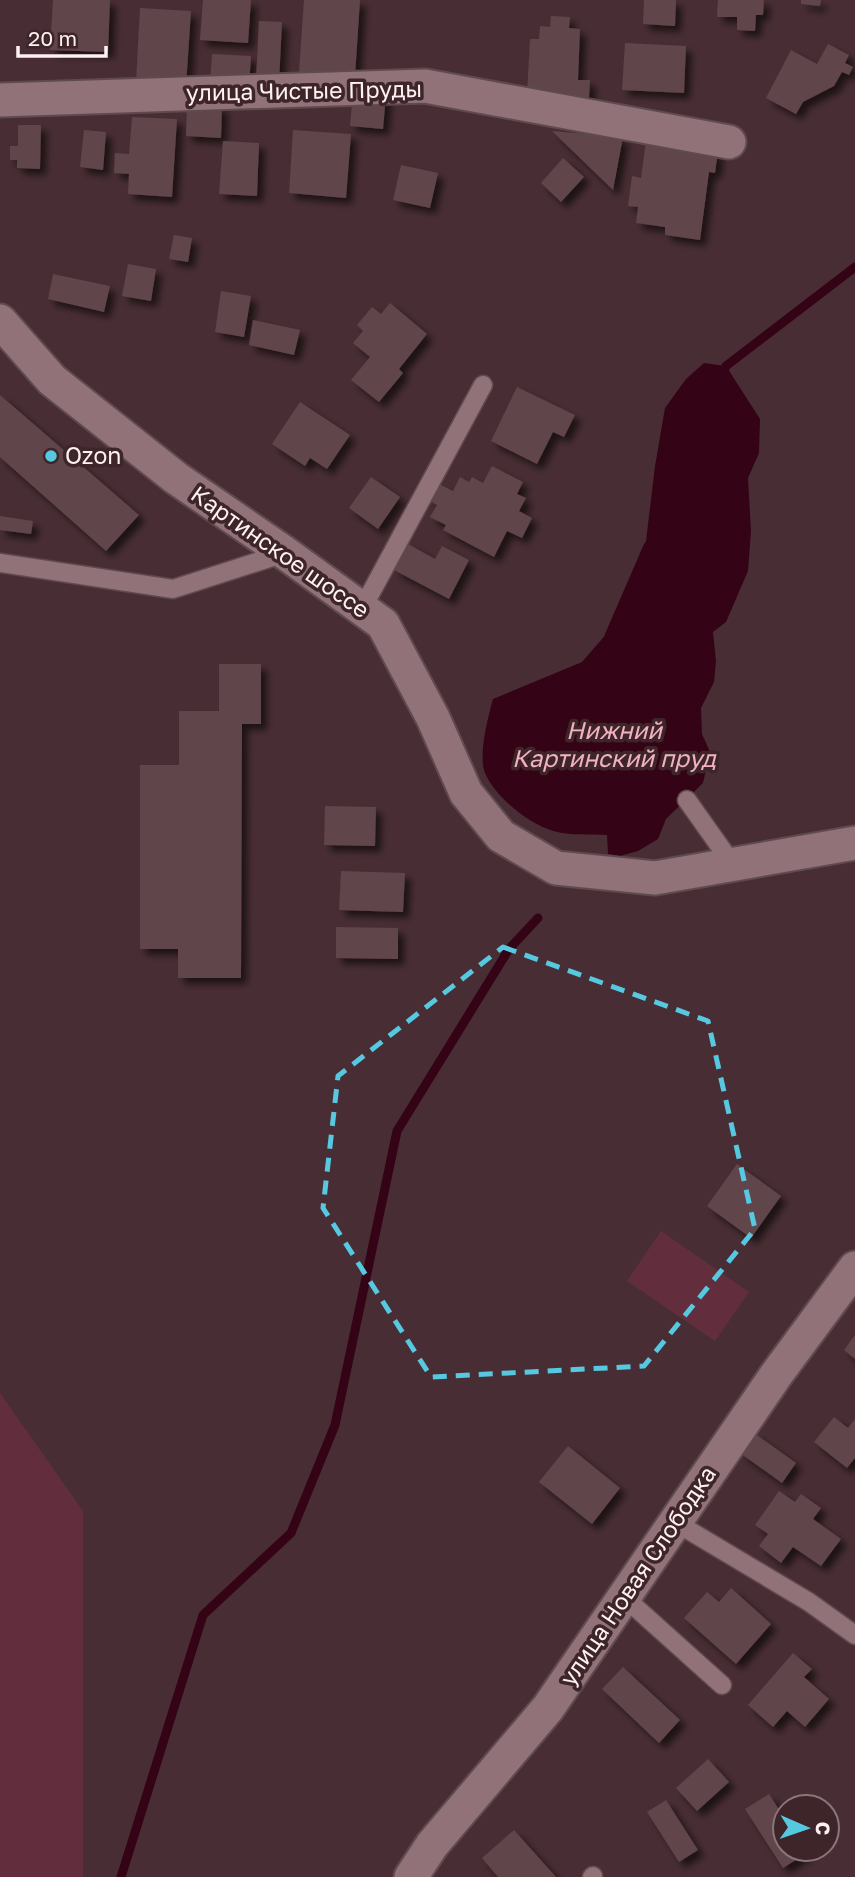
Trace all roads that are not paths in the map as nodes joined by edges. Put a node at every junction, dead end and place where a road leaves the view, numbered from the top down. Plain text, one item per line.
1 (0, 100) edge
2 (729, 142) dead end
3 (0, 321) edge
4 (483, 385) dead end
5 (285, 553) junction
6 (0, 563) edge
7 (362, 609) junction
8 (687, 800) dead end
9 (855, 843) edge
10 (733, 864) junction
11 (855, 1268) edge
12 (675, 1522) junction
13 (624, 1597) junction
14 (855, 1634) edge
15 (722, 1685) dead end
16 (432, 1861) edge
17 (411, 1877) edge

1 - 2 street, улица Чистые Пруды
3 - 5 street, Картинское шоссе
4 - 7 lane
5 - 6 lane
5 - 7 street, Картинское шоссе
7 - 10 street, Картинское шоссе
8 - 10 lane
9 - 10 street, Картинское шоссе
11 - 12 street, улица Новая Слободка
12 - 13 street, улица Новая Слободка
12 - 14 lane
13 - 15 lane
13 - 16 street, улица Новая Слободка
16 - 17 street, улица Новая Слободка

